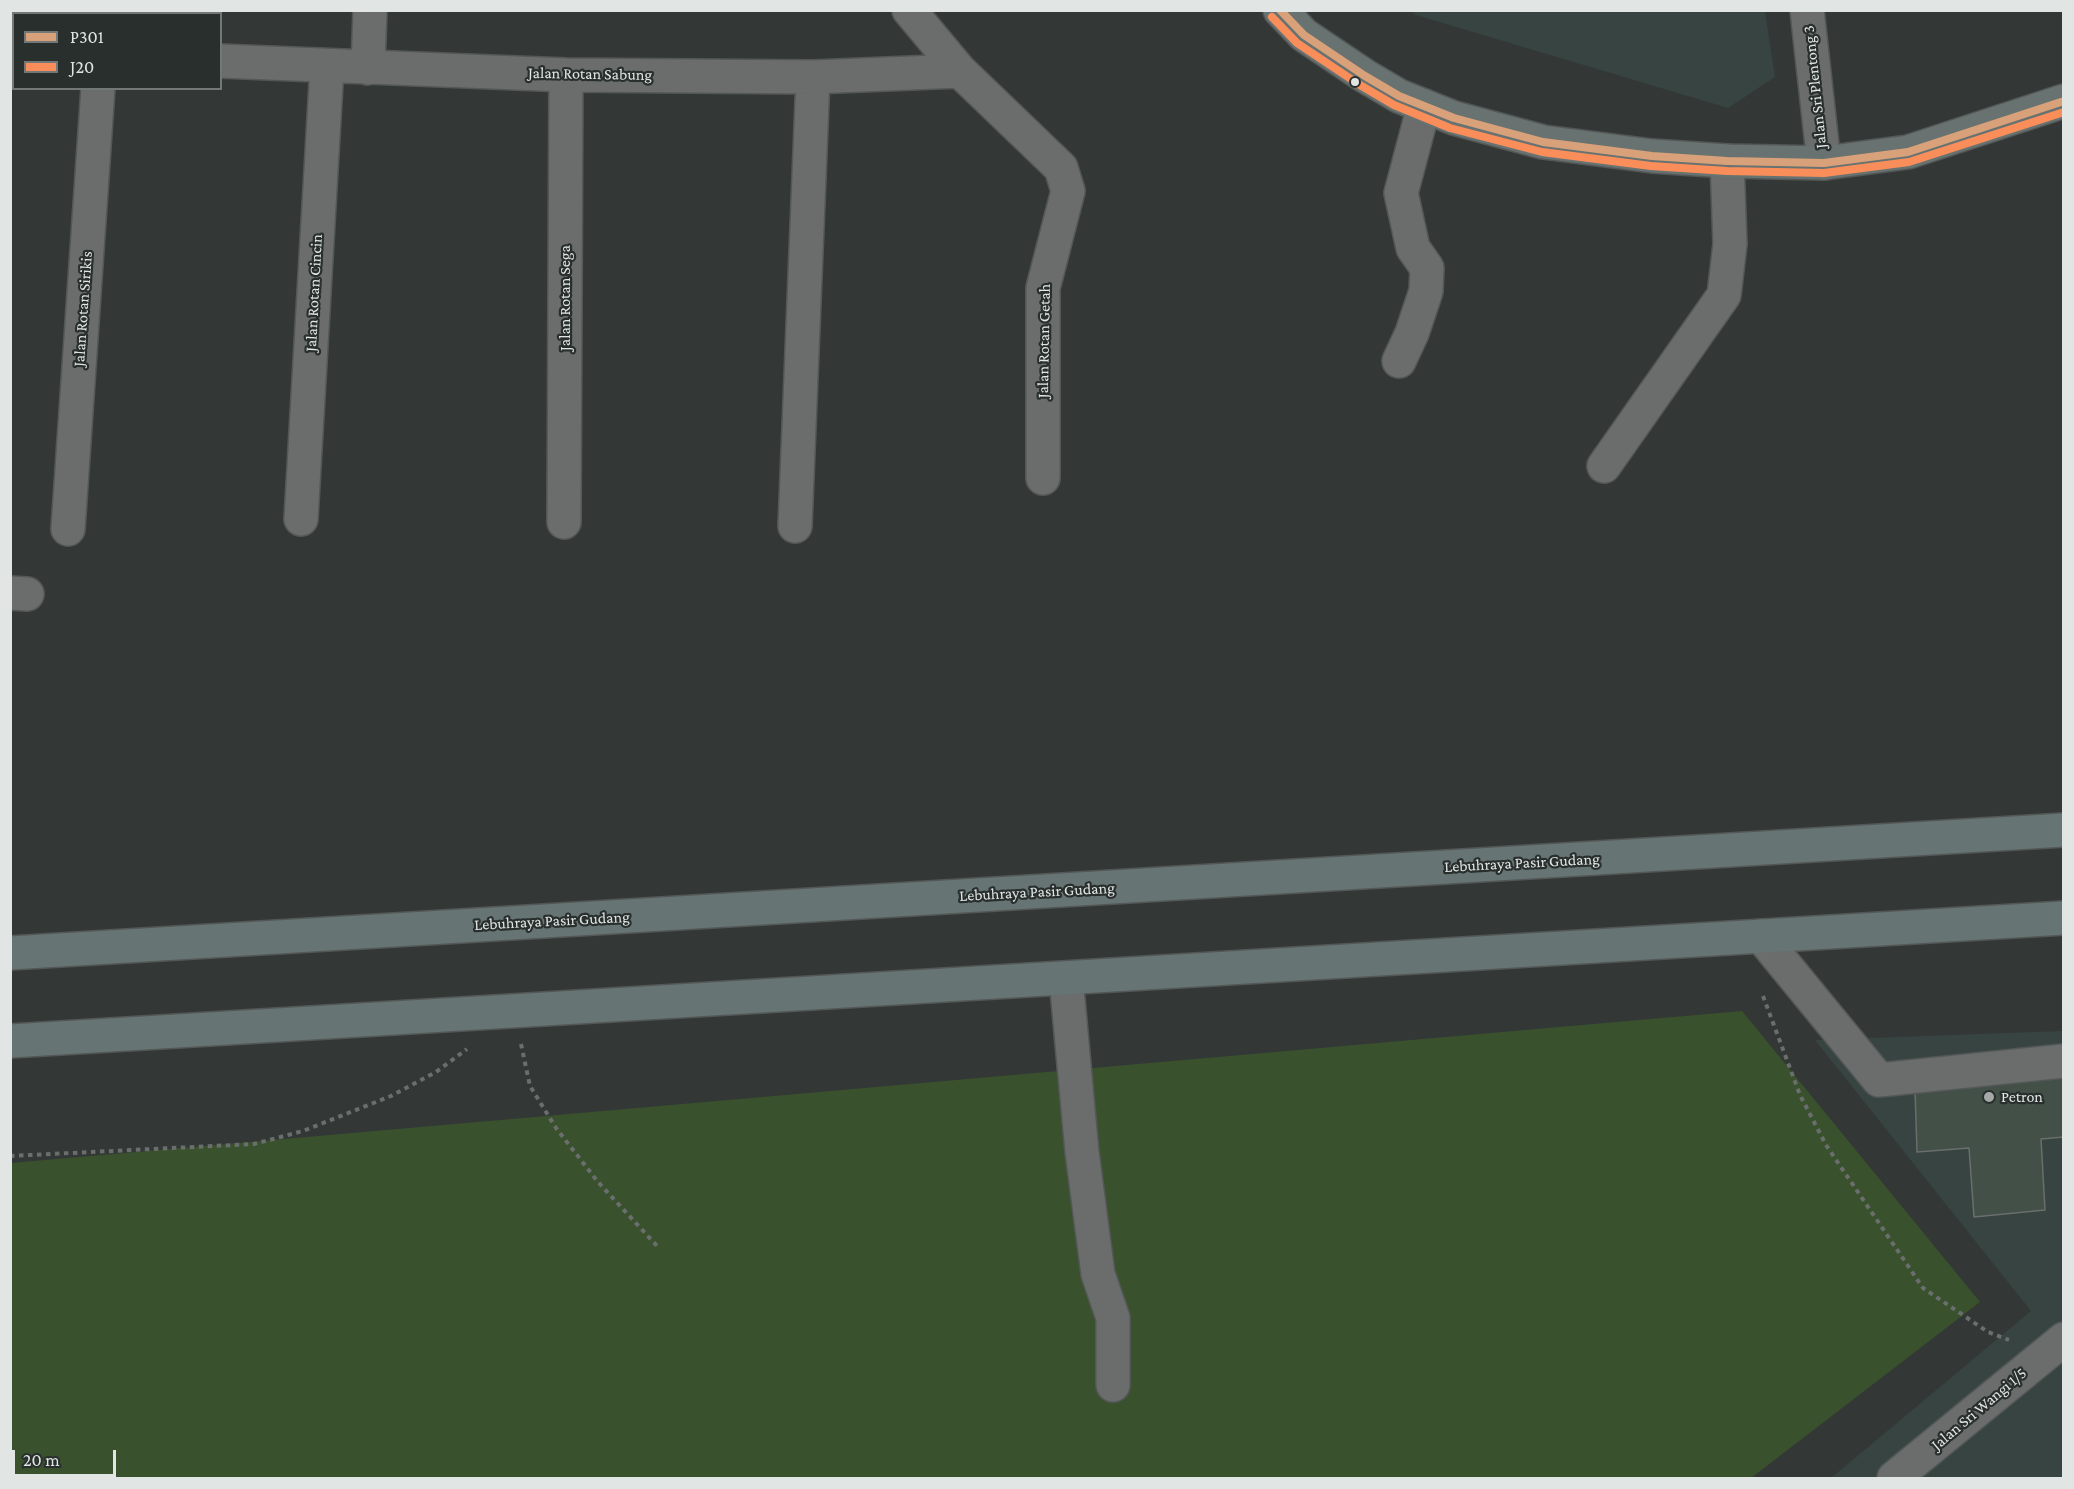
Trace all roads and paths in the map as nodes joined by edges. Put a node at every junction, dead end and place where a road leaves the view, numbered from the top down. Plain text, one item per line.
1 (370, 10) edge
2 (909, 10) edge
3 (1280, 10) edge
4 (1807, 10) edge
5 (222, 61) edge
6 (327, 66) junction
7 (368, 68) junction
8 (960, 71) junction
9 (566, 75) junction
10 (813, 77) junction
11 (98, 90) edge
12 (2064, 101) edge
13 (1424, 106) junction
14 (1727, 161) junction
15 (1824, 163) junction
16 (1399, 361) dead end
17 (1604, 466) dead end
18 (1043, 478) dead end
19 (301, 519) dead end
20 (564, 522) dead end
21 (795, 526) dead end
22 (68, 529) dead end
23 (2064, 830) edge
24 (2064, 918) edge
25 (1761, 936) junction
26 (10, 953) edge
27 (1066, 978) junction
28 (1761, 990) dead end
29 (514, 1011) junction
30 (10, 1041) edge
31 (471, 1046) dead end
32 (2064, 1061) edge
33 (10, 1156) edge
34 (658, 1247) dead end
35 (2053, 1347) edge
36 (1113, 1385) dead end
37 (1894, 1479) edge

1 - 7 street
2 - 8 street, Jalan Rotan Getah
3 - 13 main road
4 - 15 street, Jalan Sri Plentong 3
5 - 6 street, Jalan Rotan Sabung
6 - 7 street, Jalan Rotan Sabung
6 - 19 street, Jalan Rotan Cincin
7 - 9 street, Jalan Rotan Sabung
8 - 10 street, Jalan Rotan Sabung
8 - 18 street, Jalan Rotan Getah
9 - 10 street, Jalan Rotan Sabung
9 - 20 street, Jalan Rotan Sega
10 - 21 street
11 - 22 street, Jalan Rotan Sirikis
12 - 15 main road
13 - 14 main road
13 - 16 street
14 - 15 main road
14 - 17 street
23 - 26 highway, Lebuhraya Pasir Gudang
24 - 25 highway
25 - 27 highway
25 - 32 street
27 - 29 highway
27 - 36 street
28 - 35 path
29 - 30 highway
29 - 34 path
31 - 33 path
35 - 37 street, Jalan Sri Wangi 1/5

